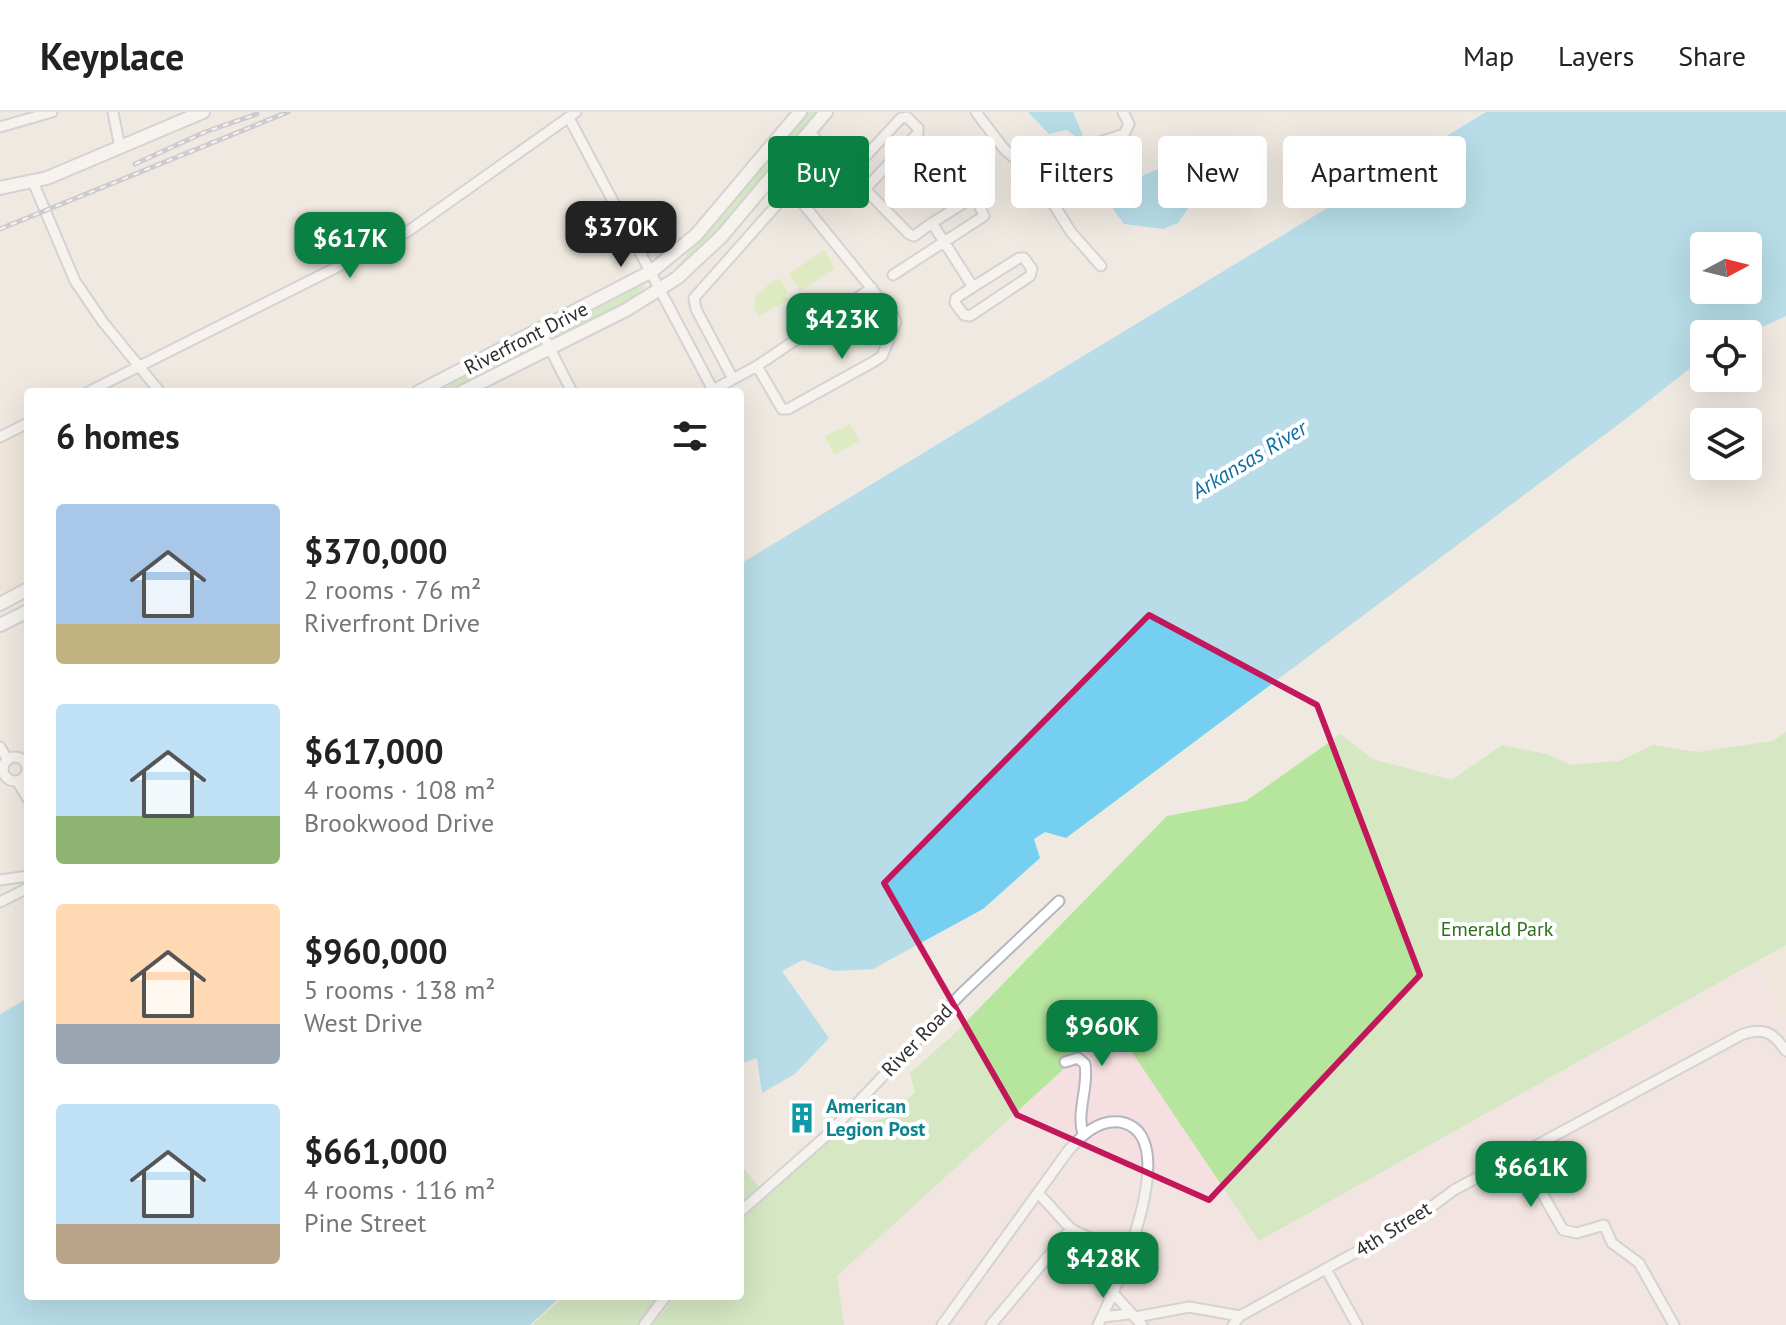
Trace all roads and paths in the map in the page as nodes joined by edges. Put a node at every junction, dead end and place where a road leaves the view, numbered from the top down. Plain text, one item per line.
1 (52, 112) edge
2 (113, 112) edge
3 (203, 112) edge
4 (800, 112) edge
5 (826, 112) edge
6 (976, 112) edge
7 (1123, 112) edge
8 (573, 115) edge
9 (0, 127) edge
10 (809, 132) junction
11 (806, 136) edge
12 (813, 136) edge
13 (1118, 136) edge
14 (120, 148) junction
15 (869, 153) edge
16 (1011, 154) edge
17 (768, 181) edge
18 (33, 182) junction
19 (869, 185) edge
20 (0, 188) edge
21 (869, 193) edge
22 (774, 208) edge
23 (807, 208) edge
24 (1056, 208) edge
25 (932, 223) junction
26 (945, 243) junction
27 (1101, 266) dead end
28 (652, 271) junction
29 (893, 275) dead end
30 (973, 287) junction
31 (872, 288) junction
32 (662, 289) junction
33 (541, 331) junction
34 (550, 348) junction
35 (138, 366) junction
36 (757, 366) junction
37 (733, 379) junction
38 (96, 388) edge
39 (157, 388) edge
40 (426, 388) edge
41 (470, 388) edge
42 (570, 388) edge
43 (712, 388) edge
44 (717, 388) edge
45 (24, 425) edge
46 (0, 437) edge
47 (24, 591) edge
48 (0, 604) edge
49 (24, 613) edge
50 (0, 625) edge
51 (0, 747) edge
52 (8, 760) junction
53 (24, 762) edge
54 (23, 779) edge
55 (24, 877) edge
56 (0, 880) edge
57 (24, 890) edge
58 (1059, 901) dead end
59 (0, 902) edge
60 (1786, 1051) edge
61 (1065, 1062) dead end
62 (1083, 1134) junction
63 (1520, 1154) junction
64 (1039, 1194) junction
65 (744, 1208) edge
66 (1071, 1229) junction
67 (1127, 1255) junction
68 (1326, 1269) junction
69 (1113, 1293) junction
70 (663, 1300) edge
71 (1136, 1319) edge
72 (1100, 1321) edge
73 (1236, 1321) edge
74 (644, 1325) edge
75 (942, 1325) edge
76 (991, 1325) edge
77 (1357, 1325) edge
78 (1674, 1325) edge

1 - 9 street
2 - 14 street
3 - 14 street
4 - 28 street, Riverfront Drive
5 - 10 street, Riverfront Drive
6 - 16 street
7 - 13 street
8 - 28 street
8 - 35 street
10 - 11 street, Riverfront Drive
10 - 12 street
14 - 18 street
15 - 19 street
17 - 32 street, Riverfront Drive
18 - 20 street
18 - 35 street
21 - 25 street
22 - 37 street
23 - 31 street
24 - 27 street
25 - 26 street
25 - 26 street
26 - 29 street
26 - 30 street
28 - 32 street
28 - 33 street, Riverfront Drive
30 - 30 street
31 - 36 street
31 - 36 street
32 - 34 street, Riverfront Drive
32 - 43 street
33 - 34 street
33 - 40 street, Riverfront Drive
34 - 41 street, Riverfront Drive
34 - 42 street
35 - 38 street
35 - 39 street
36 - 37 street
37 - 44 street
45 - 46 street
47 - 48 street
49 - 50 street
51 - 52 street
52 - 53 street
52 - 54 street
55 - 56 street
57 - 59 street
58 - 65 street, River Road
60 - 63 street, 4th Street
61 - 62 street
62 - 64 street
62 - 67 street
63 - 68 street, 4th Street
63 - 78 street
64 - 66 street
64 - 75 street
66 - 67 street
66 - 76 street
67 - 69 street
68 - 73 street, 4th Street
68 - 77 street
69 - 71 street
69 - 72 street
70 - 74 street
71 - 72 street
71 - 73 street

